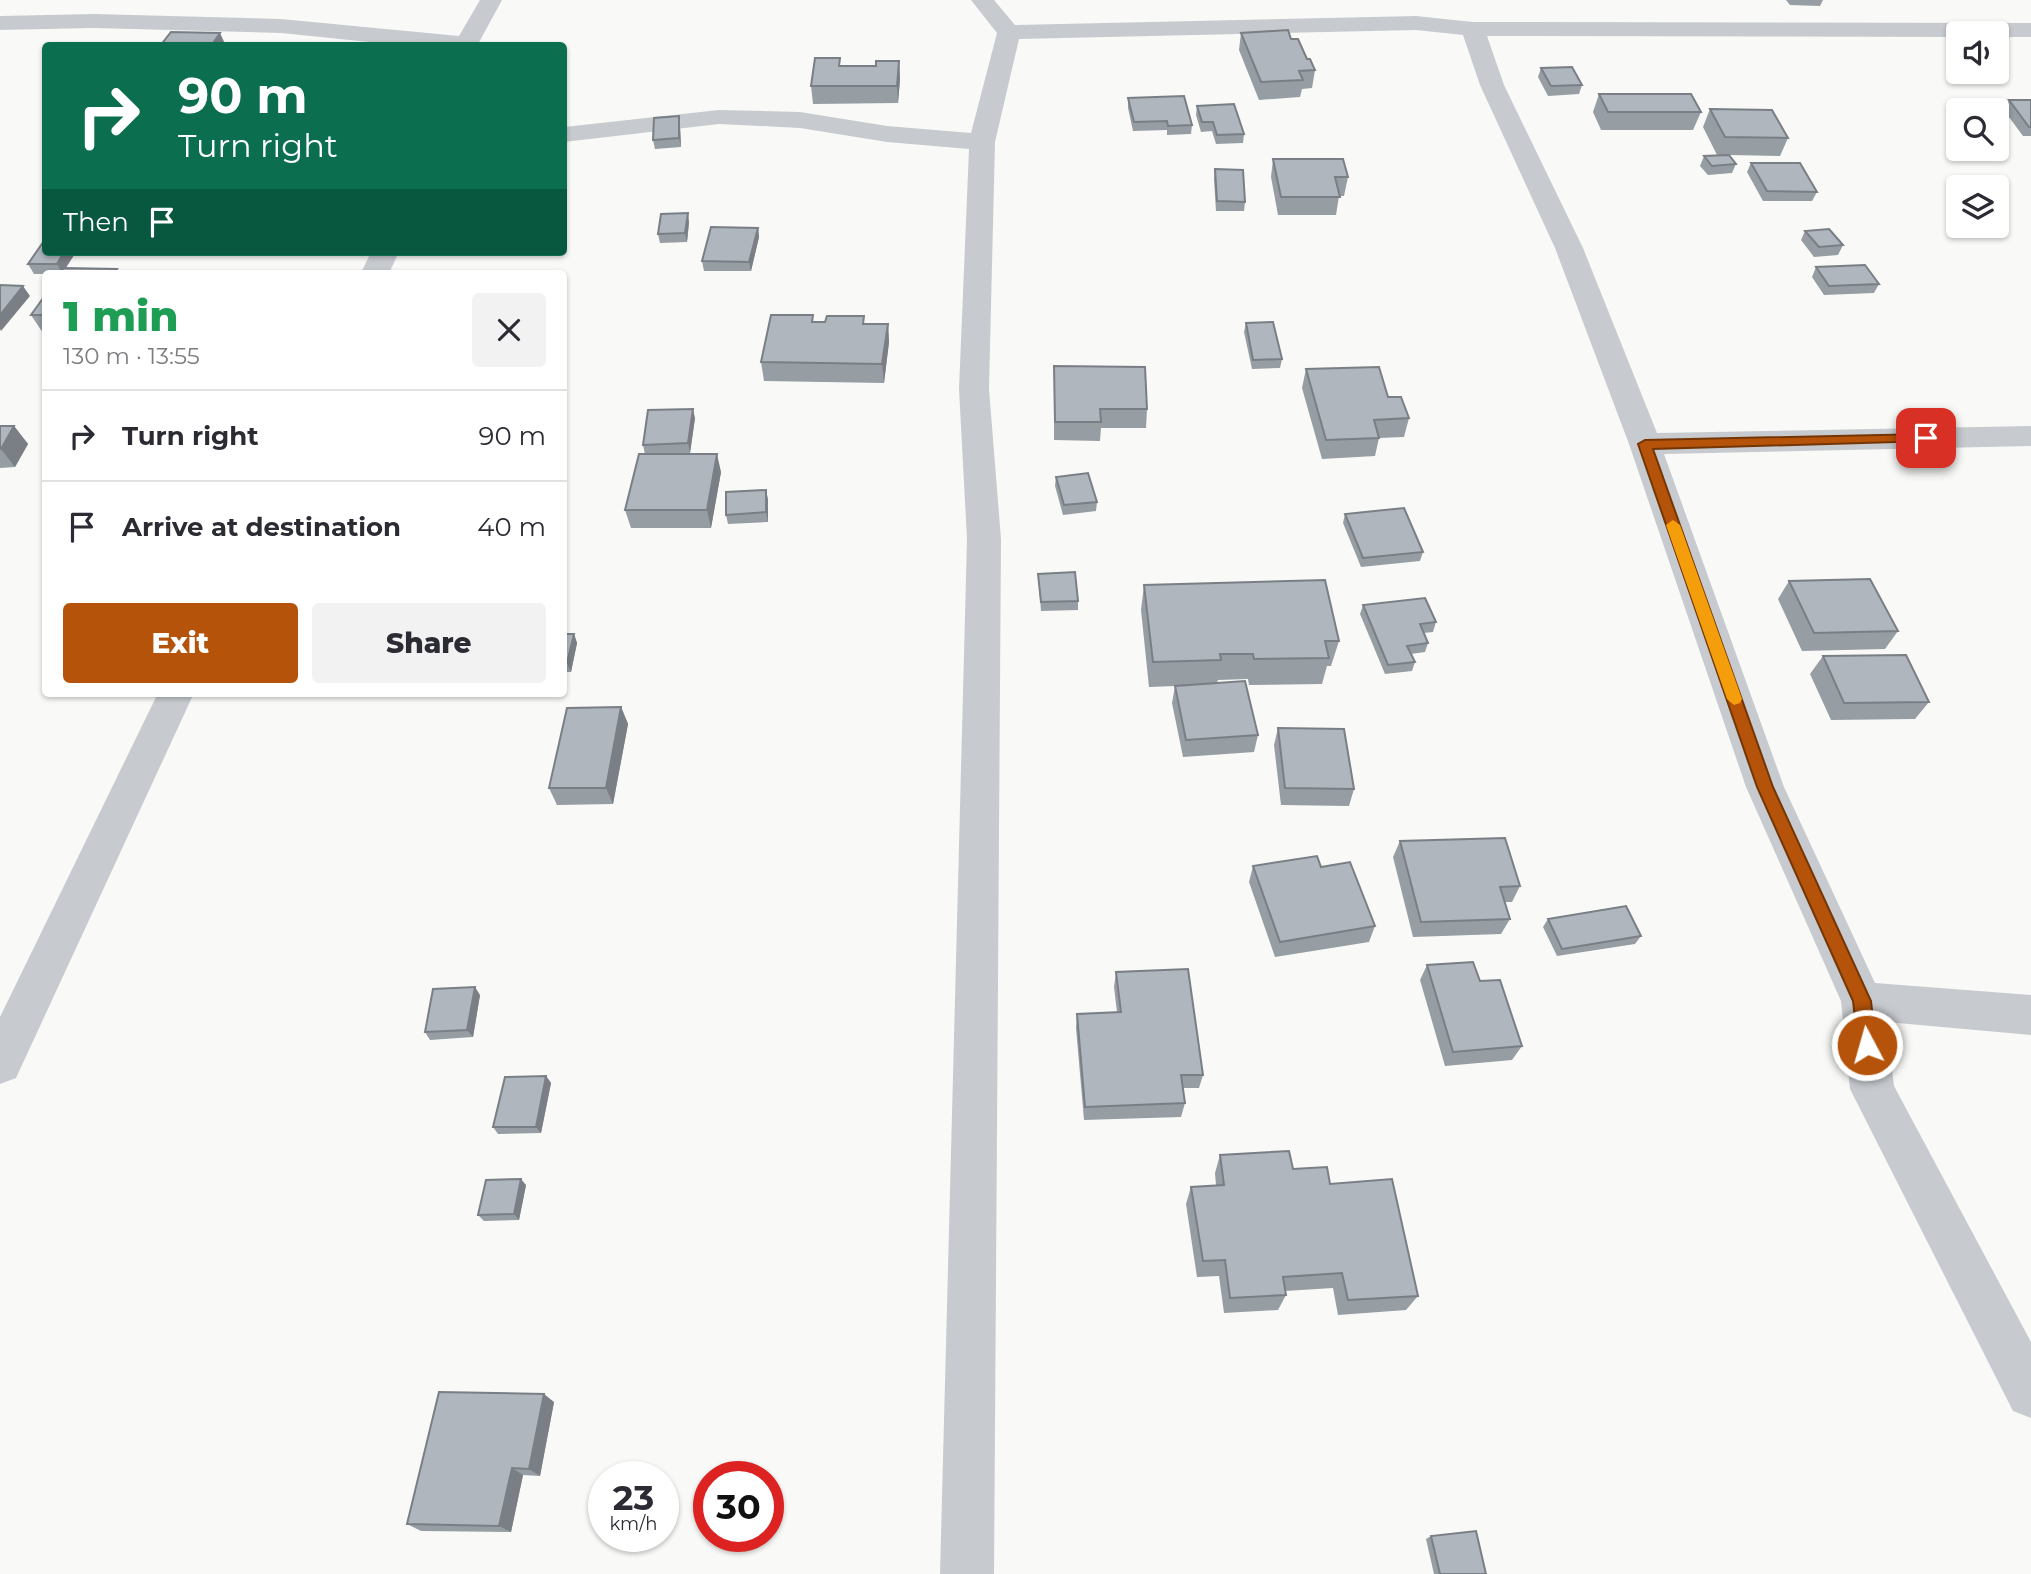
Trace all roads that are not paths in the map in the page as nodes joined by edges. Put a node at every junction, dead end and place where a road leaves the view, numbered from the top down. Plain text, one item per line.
1 (491, 0) edge
2 (982, 0) edge
3 (4, 27) edge
4 (1474, 29) junction
5 (2031, 30) edge
6 (1009, 32) junction
7 (437, 42) edge
8 (468, 42) edge
9 (567, 134) edge
10 (982, 142) junction
11 (2031, 436) edge
12 (1645, 444) junction
13 (174, 697) edge
14 (1862, 1001) junction
15 (2031, 1015) edge
16 (0, 1064) edge
17 (2031, 1393) edge
18 (967, 1574) edge

1 - 8 street
2 - 6 street
3 - 7 street
4 - 5 street
4 - 6 street
4 - 12 street
6 - 10 street
9 - 10 street
10 - 18 street
11 - 12 street
12 - 14 street
13 - 16 street
14 - 15 street
14 - 17 street

